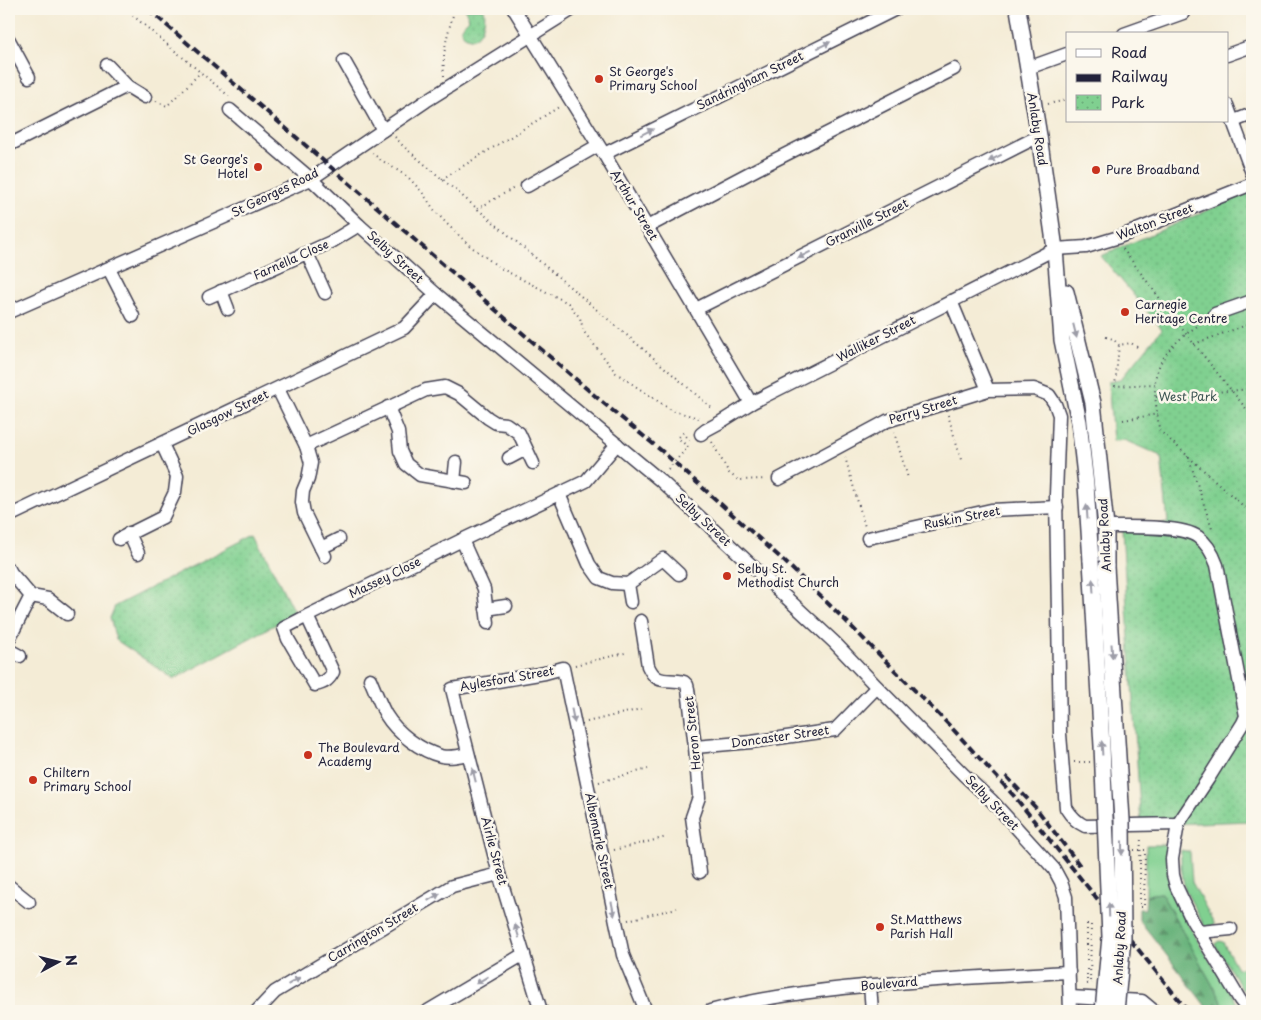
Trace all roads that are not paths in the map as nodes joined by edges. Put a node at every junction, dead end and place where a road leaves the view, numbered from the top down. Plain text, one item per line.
1 (514, 9) edge
2 (573, 9) edge
3 (896, 9) edge
4 (1018, 9) edge
5 (1183, 13) dead end
6 (1130, 32) edge
7 (530, 36) junction
8 (9, 40) edge
9 (1252, 46) edge
10 (1066, 54) edge
11 (1228, 55) edge
12 (344, 61) dead end
13 (107, 64) dead end
14 (1028, 68) junction
15 (954, 69) dead end
16 (28, 78) dead end
17 (127, 86) junction
18 (145, 97) road end
19 (1228, 106) edge
20 (230, 110) road end
21 (1252, 114) edge
22 (1234, 121) junction
23 (385, 129) junction
24 (1039, 136) junction
25 (9, 146) edge
26 (600, 150) junction
27 (1252, 173) edge
28 (311, 179) junction
29 (1252, 184) edge
30 (527, 186) road end
31 (359, 225) junction
32 (647, 227) junction
33 (1055, 249) junction
34 (307, 253) junction
35 (109, 269) junction
36 (221, 292) junction
37 (325, 292) dead end
38 (436, 294) junction
39 (209, 297) dead end
40 (952, 301) junction
41 (1252, 301) edge
42 (228, 309) dead end
43 (696, 309) junction
44 (9, 312) edge
45 (1215, 314) road end
46 (133, 316) dead end
47 (278, 389) junction
48 (988, 390) junction
49 (751, 403) junction
50 (388, 407) junction
51 (704, 432) road end
52 (162, 444) junction
53 (617, 444) junction
54 (306, 446) junction
55 (526, 449) junction
56 (509, 458) dead end
57 (456, 462) dead end
58 (533, 463) dead end
59 (778, 479) road end
60 (559, 494) junction
61 (1057, 508) junction
62 (9, 516) edge
63 (1106, 527) junction
64 (868, 538) road end
65 (339, 539) dead end
66 (462, 540) junction
67 (138, 553) dead end
68 (9, 568) edge
69 (679, 574) dead end
70 (628, 584) junction
71 (31, 596) junction
72 (631, 602) dead end
73 (506, 606) dead end
74 (486, 609) junction
75 (67, 614) dead end
76 (308, 616) junction
77 (641, 621) dead end
78 (488, 623) dead end
79 (9, 639) edge
80 (563, 668) joint
81 (370, 679) dead end
82 (877, 687) junction
83 (452, 689) joint
84 (695, 747) junction
85 (468, 754) junction
86 (1178, 824) junction
87 (700, 872) dead end
88 (499, 874) junction
89 (9, 886) edge
90 (29, 902) dead end
91 (1231, 929) dead end
92 (1200, 932) junction
93 (524, 954) junction
94 (1069, 972) junction
95 (870, 985) junction
96 (1070, 997) junction
97 (744, 1007) edge
98 (1252, 1009) edge
99 (257, 1011) edge
100 (428, 1011) edge
101 (542, 1011) edge
102 (646, 1011) edge
103 (710, 1011) edge
104 (872, 1011) edge
105 (1070, 1011) edge
106 (1103, 1011) edge
107 (1116, 1011) edge
108 (1154, 1011) edge
109 (1249, 1011) edge

1 - 7 street, Arthur Street
2 - 7 street, St Georges Road
26 -> 3 street, Sandringham Street
4 - 14 main road, Anlaby Road
5 - 6 street
7 - 23 street, St Georges Road
7 - 26 street, Arthur Street
8 - 16 street
9 - 11 street
10 - 14 street
12 - 23 street
13 - 17 street
14 - 24 main road, Anlaby Road
15 - 32 street
17 - 18 street
17 - 25 street
19 - 22 street
20 - 28 street, Selby Street
21 - 22 street
22 - 27 street
23 - 28 street, St Georges Road
24 - 33 main road, Anlaby Road
24 -> 43 street, Granville Street
26 - 30 street, Sandringham Street
26 - 32 street, Arthur Street
28 - 31 street, Selby Street
28 - 35 street, St Georges Road
29 - 33 street, Walton Street
31 - 34 street, Farnella Close
31 - 38 street, Selby Street
32 - 43 street, Arthur Street
33 - 40 street, Walliker Street
33 -> 63 main road, Anlaby Road
106 -> 33 main road, Anlaby Road, bridge
34 - 36 street, Farnella Close
34 - 37 street
35 - 44 street, St Georges Road
35 - 46 street
36 - 39 street, Farnella Close
36 - 42 street
38 - 47 street, Glasgow Street
38 - 53 street, Selby Street
40 - 48 street
40 - 49 street, Walliker Street
41 - 45 street
43 - 49 street, Arthur Street
47 - 52 street, Glasgow Street
47 - 54 street
48 - 59 street, Perry Street
48 - 61 street, Perry Street
49 - 51 street, Walliker Street
50 - 54 street
50 - 55 street
50 - 57 street
52 - 62 street, Glasgow Street
52 - 67 street
53 - 60 street, Massey Close
53 - 82 street, Selby Street
54 - 65 street
55 - 56 street
55 - 58 street
60 - 66 street, Massey Close
60 - 70 street
61 - 64 street, Ruskin Street
61 - 86 street
63 - 86 street
63 -> 107 main road, Anlaby Road, bridge
66 - 74 street
66 - 76 street, Massey Close
68 - 71 street
69 - 70 street
70 - 72 street
71 - 75 street
71 - 79 street
73 - 74 street
74 - 78 street
76 - 76 street, Massey Close
77 - 84 street, Heron Street
80 - 83 street, Aylesford Street
80 -> 102 street, Albemarle Street
81 - 85 street
82 - 84 street, Doncaster Street
82 - 94 street, Selby Street
83 - 85 street, Airlie Street
84 - 87 street, Heron Street
88 -> 85 street, Airlie Street
86 - 92 street
93 -> 88 street, Airlie Street
99 -> 88 street, Carrington Street
89 - 90 street
91 - 92 street
92 - 109 street
93 -> 100 street
93 - 101 street, Airlie Street
94 - 95 street, Boulevard
94 - 96 street, Selby Street
95 - 97 street, Boulevard
95 - 104 street
96 - 105 street
96 - 108 street
97 - 103 street, Boulevard
98 - 109 street

